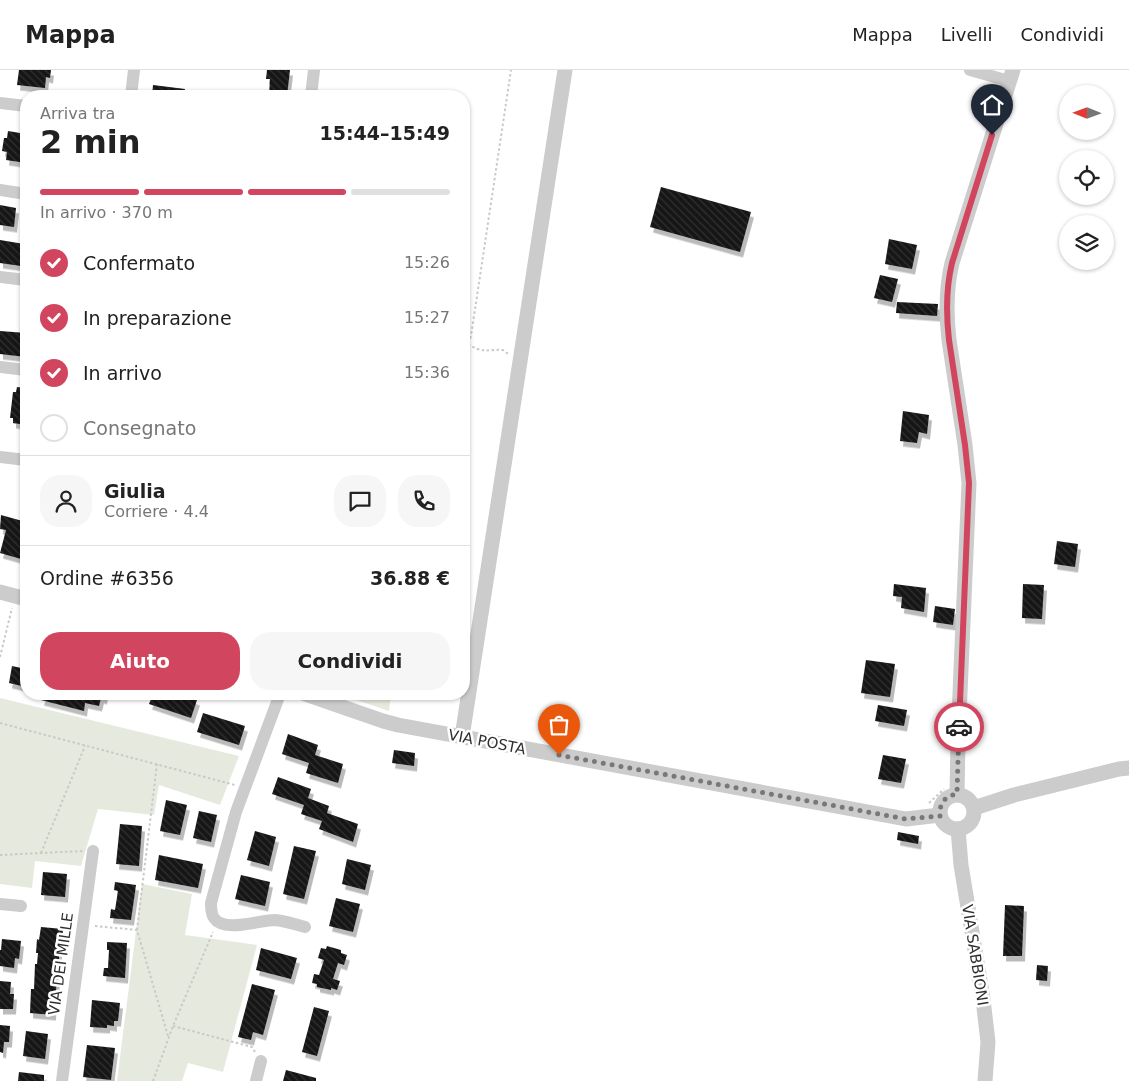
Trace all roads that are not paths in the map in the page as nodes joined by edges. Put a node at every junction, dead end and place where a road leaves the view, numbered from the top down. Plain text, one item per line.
1 (134, 70) edge
2 (314, 70) edge
3 (565, 70) edge
4 (970, 70) edge
5 (1011, 75) edge
6 (131, 90) edge
7 (312, 90) edge
8 (0, 103) edge
9 (20, 105) edge
10 (0, 190) edge
11 (20, 193) edge
12 (0, 277) edge
13 (20, 279) edge
14 (0, 367) edge
15 (20, 369) edge
16 (0, 457) edge
17 (20, 459) edge
18 (0, 592) edge
19 (20, 597) edge
20 (470, 685) edge
21 (278, 700) edge
22 (322, 700) edge
23 (468, 700) edge
24 (462, 737) junction
25 (1129, 768) edge
26 (957, 794) junction
27 (974, 808) junction
28 (940, 816) junction
29 (958, 829) junction
30 (93, 851) road end
31 (0, 904) edge
32 (21, 906) dead end
33 (306, 927) dead end
34 (262, 1061) road end
35 (62, 1081) edge
36 (256, 1081) edge
37 (985, 1081) edge

1 - 6 street
2 - 7 street
3 - 20 street
4 - 5 street
5 - 26 street
8 - 9 street
10 - 11 street
12 - 13 street
14 - 15 street
16 - 17 street
18 - 19 street
21 - 33 street
22 - 24 street, VIA POSTA
23 - 24 street
24 - 28 street, VIA POSTA
25 - 27 street
26 - 27 street
26 - 28 street
27 - 29 street
28 - 29 street
29 - 37 street, VIA SABBIONI
30 - 35 street, VIA DEI MILLE
31 - 32 street
34 - 36 street

